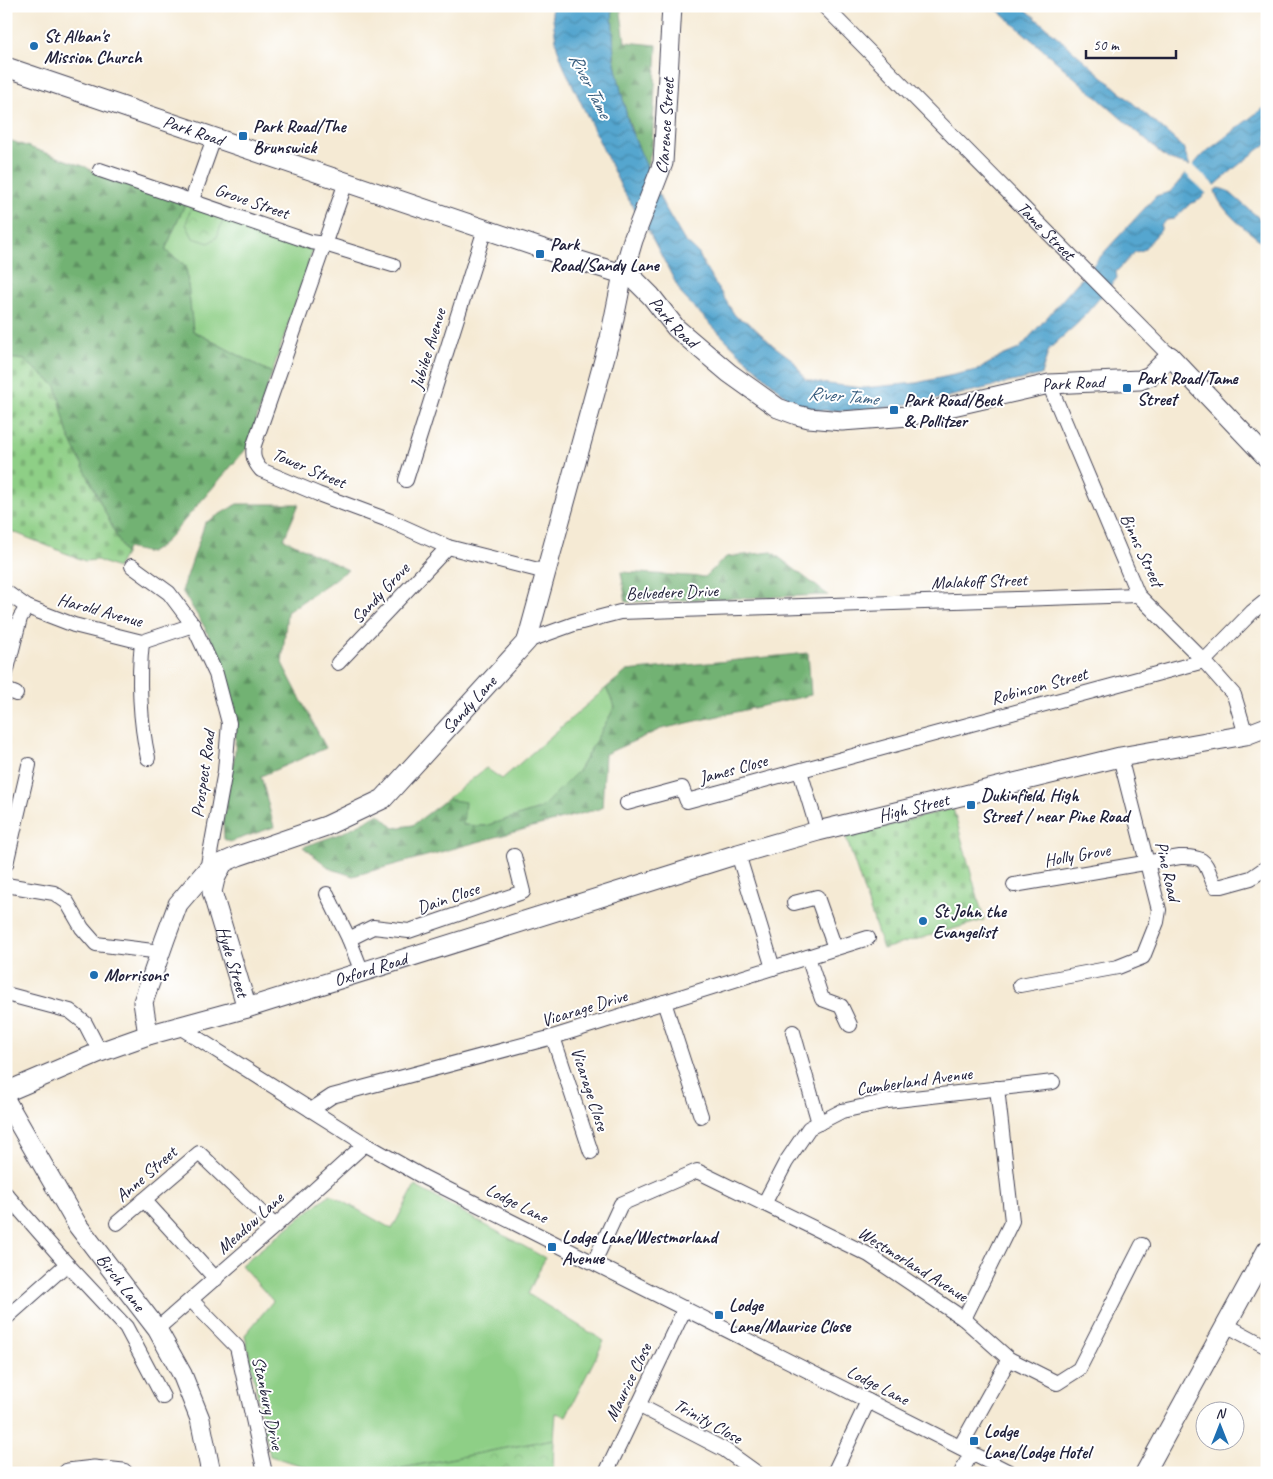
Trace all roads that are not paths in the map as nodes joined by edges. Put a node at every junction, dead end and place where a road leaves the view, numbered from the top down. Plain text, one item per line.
1 (672, 6) edge
2 (824, 6) edge
3 (6, 67) edge
4 (214, 138) junction
5 (100, 170) dead end
6 (346, 182) junction
7 (192, 200) junction
8 (485, 229) junction
9 (633, 240) joint
10 (325, 244) junction
11 (393, 265) dead end
12 (624, 274) junction
13 (1170, 356) junction
14 (1049, 384) junction
15 (1267, 458) edge
16 (406, 480) dead end
17 (448, 547) junction
18 (132, 566) dead end
19 (546, 572) junction
20 (6, 592) edge
21 (1138, 594) junction
22 (1267, 600) edge
23 (822, 605) joint
24 (27, 606) junction
25 (193, 625) junction
26 (527, 641) junction
27 (142, 642) junction
28 (1204, 661) junction
29 (338, 664) dead end
30 (6, 673) edge
31 (1267, 727) edge
32 (1246, 735) junction
33 (1120, 757) junction
34 (148, 758) dead end
35 (29, 765) dead end
36 (800, 770) junction
37 (627, 802) dead end
38 (818, 831) junction
39 (738, 854) junction
40 (514, 856) dead end
41 (1147, 862) junction
42 (6, 864) edge
43 (215, 866) junction
44 (1264, 869) dead end
45 (6, 885) edge
46 (1014, 885) dead end
47 (327, 894) dead end
48 (794, 903) dead end
49 (178, 904) junction
50 (218, 915) junction
51 (868, 938) dead end
52 (349, 939) junction
53 (835, 948) junction
54 (161, 952) junction
55 (808, 957) junction
56 (773, 968) junction
57 (362, 972) junction
58 (1020, 985) dead end
59 (6, 994) edge
60 (664, 1002) junction
61 (247, 1008) junction
62 (178, 1026) junction
63 (850, 1026) dead end
64 (793, 1032) dead end
65 (148, 1035) junction
66 (554, 1038) junction
67 (100, 1052) junction
68 (1053, 1082) dead end
69 (997, 1088) junction
70 (6, 1092) edge
71 (6, 1101) edge
72 (311, 1110) junction
73 (701, 1116) dead end
74 (819, 1123) junction
75 (365, 1144) junction
76 (591, 1152) dead end
77 (6, 1194) edge
78 (144, 1200) junction
79 (764, 1204) junction
80 (117, 1223) dead end
81 (275, 1226) junction
82 (1142, 1245) dead end
83 (1267, 1250) edge
84 (594, 1262) junction
85 (67, 1264) junction
86 (216, 1279) junction
87 (191, 1300) junction
88 (685, 1308) junction
89 (6, 1318) edge
90 (964, 1319) junction
91 (1226, 1325) junction
92 (157, 1329) junction
93 (1267, 1346) edge
94 (1009, 1358) junction
95 (163, 1397) dead end
96 (868, 1401) junction
97 (638, 1405) junction
98 (965, 1450) junction
99 (72, 1472) edge
100 (123, 1473) edge
101 (211, 1473) edge
102 (265, 1473) edge
103 (606, 1473) edge
104 (757, 1473) edge
105 (834, 1473) edge
106 (961, 1473) edge
107 (1011, 1473) edge
108 (1145, 1473) edge

1 - 9 main road, Clarence Street
2 - 13 street, Tame Street
3 - 4 main road, Park Road
4 - 6 main road, Park Road
4 - 7 street
5 - 7 street, Grove Street
6 - 8 main road, Park Road
6 - 10 street, Tower Street
7 - 10 street, Grove Street
8 - 12 main road, Park Road
8 - 16 street, Jubilee Avenue
9 - 12 main road, Sandy Lane
10 - 11 street, Grove Street
10 - 17 street, Tower Street
12 - 14 main road, Park Road
12 - 19 main road, Sandy Lane
13 - 14 main road, Park Road
13 - 15 main road, Tame Street
14 - 21 street, Binns Street
17 - 19 street, Tower Street
17 - 29 street, Sandy Grove
18 - 25 street, Prospect Road
19 - 26 main road, Sandy Lane
20 - 24 street, Harold Avenue
21 - 23 street, Malakoff Street
21 - 28 street, Binns Street
22 - 28 street
23 - 26 street, Belvedere Drive
24 - 27 street, Harold Avenue
24 - 30 street
25 - 27 street, Harold Avenue
25 - 43 street, Prospect Road
26 - 43 main road, Sandy Lane
27 - 34 street
28 - 32 street, Binns Street
28 - 36 street, Robinson Street
31 - 32 main road, High Street
32 - 33 main road, High Street
33 - 38 main road, High Street
33 - 41 street, Pine Road
35 - 42 street
36 - 37 street, James Close
36 - 38 street
38 - 39 main road, High Street
39 - 56 street
39 - 57 main road, Oxford Road
40 - 52 street, Dain Close
41 - 44 street, Holly Grove
41 - 46 street, Holly Grove
41 - 58 street, Pine Road
43 - 49 main road, Sandy Lane
43 - 50 main road, Hyde Street
45 - 54 street
47 - 52 street
48 - 53 street
49 - 50 main road, Hyde Street
49 - 54 main road, Sandy Lane
50 - 61 main road, Hyde Street
51 - 53 street, Vicarage Drive
52 - 57 street
53 - 55 street, Vicarage Drive
54 - 65 main road, Sandy Lane
55 - 56 street, Vicarage Drive
55 - 63 street
56 - 60 street, Vicarage Drive
57 - 61 main road, Oxford Road
59 - 67 street
60 - 66 street, Vicarage Drive
60 - 73 street
61 - 62 main road, Oxford Road
62 - 65 main road, Oxford Road
62 - 72 street, Lodge Lane
64 - 74 street
65 - 67 main road, Oxford Road
66 - 72 street, Vicarage Drive
66 - 76 street, Vicarage Close
67 - 70 main road, Oxford Road
68 - 69 street, Cumberland Avenue
69 - 74 street, Cumberland Avenue
69 - 90 street, Cumberland Avenue
71 - 92 main road, Birch Lane
72 - 75 street, Lodge Lane
74 - 79 street, Cumberland Avenue
75 - 81 street, Meadow Lane
75 - 84 street, Lodge Lane
77 - 85 street, Birch Lane
78 - 80 street, Anne Street
78 - 81 street, Anne Street
78 - 86 street
79 - 84 street, Westmorland Avenue
79 - 90 street, Westmorland Avenue
81 - 86 street, Meadow Lane
82 - 94 street, Westmorland Avenue
83 - 91 main road
84 - 88 street, Lodge Lane
85 - 89 street
85 - 95 street, Birch Lane
86 - 87 street, Meadow Lane
87 - 92 street, Meadow Lane
87 - 102 street, Stanbury Drive
88 - 96 street, Lodge Lane
88 - 97 street, Maurice Close
90 - 94 street, Westmorland Avenue
91 - 93 street
91 - 108 main road
92 - 101 main road, Birch Lane
94 - 98 street
96 - 98 street, Lodge Lane
96 - 105 street
97 - 103 street, Maurice Close
97 - 104 street, Trinity Close
98 - 106 street
98 - 107 street, Lodge Lane
99 - 100 main road

